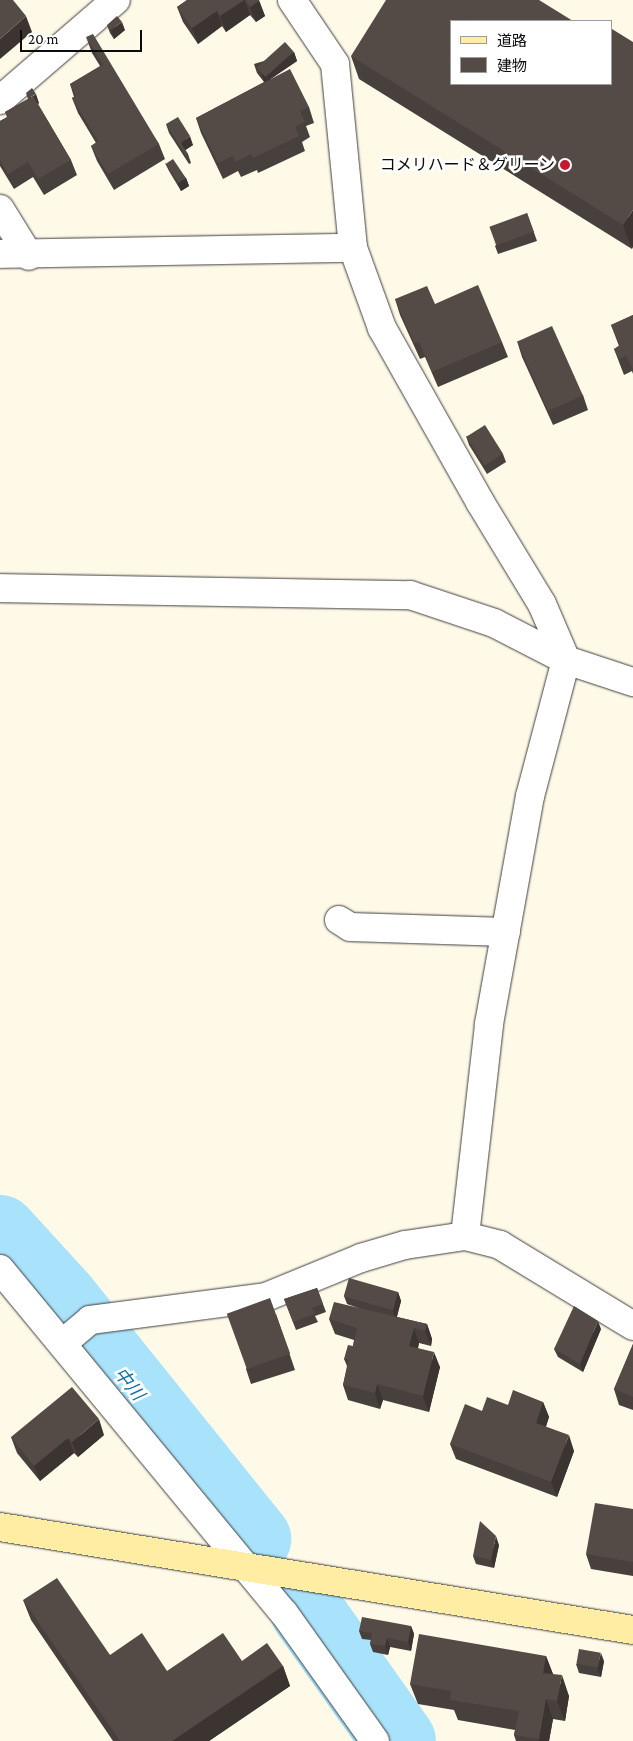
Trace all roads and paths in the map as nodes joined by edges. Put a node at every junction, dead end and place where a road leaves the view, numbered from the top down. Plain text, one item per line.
1 (116, 0) edge
2 (292, 0) edge
3 (0, 100) edge
4 (0, 210) edge
5 (353, 248) junction
6 (0, 254) edge
7 (29, 256) junction
8 (0, 588) edge
9 (566, 660) junction
10 (633, 682) edge
11 (339, 920) dead end
12 (506, 932) junction
13 (465, 1236) junction
14 (0, 1269) edge
15 (633, 1326) edge
16 (76, 1332) junction
17 (0, 1527) edge
18 (246, 1564) junction
19 (633, 1630) edge
20 (375, 1741) edge

1 - 3 street
2 - 5 street
4 - 7 street
5 - 7 street
5 - 9 street
6 - 7 street
8 - 9 street
9 - 10 street
9 - 12 street
11 - 12 street
12 - 13 street
13 - 15 street
13 - 16 street
14 - 16 street
16 - 18 street
17 - 18 street
18 - 19 street
18 - 20 street

